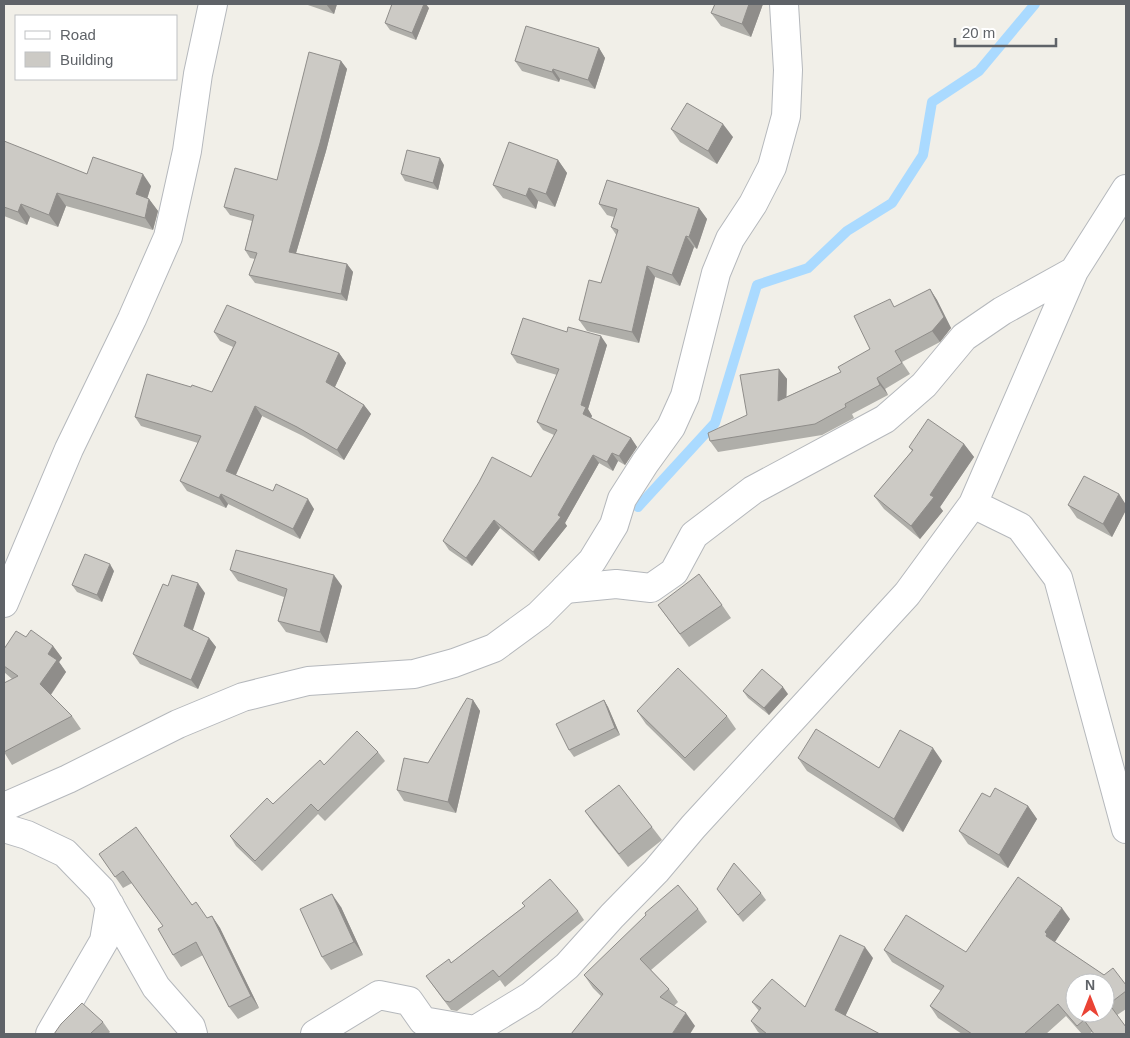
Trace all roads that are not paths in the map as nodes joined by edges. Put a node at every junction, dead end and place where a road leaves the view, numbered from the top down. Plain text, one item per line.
1 (213, 4) edge
2 (784, 4) edge
3 (1126, 189) edge
4 (1074, 271) junction
5 (972, 504) junction
6 (565, 589) junction
7 (4, 604) edge
8 (4, 807) edge
9 (4, 828) edge
10 (1126, 828) edge
11 (110, 905) junction
12 (472, 1032) edge
13 (50, 1034) edge
14 (193, 1034) edge
15 (314, 1034) edge

1 - 7 street
2 - 6 street
3 - 4 street
4 - 5 street
4 - 6 street
5 - 10 street
5 - 12 street
6 - 8 street
9 - 11 street
11 - 13 street
11 - 14 street
12 - 15 street

